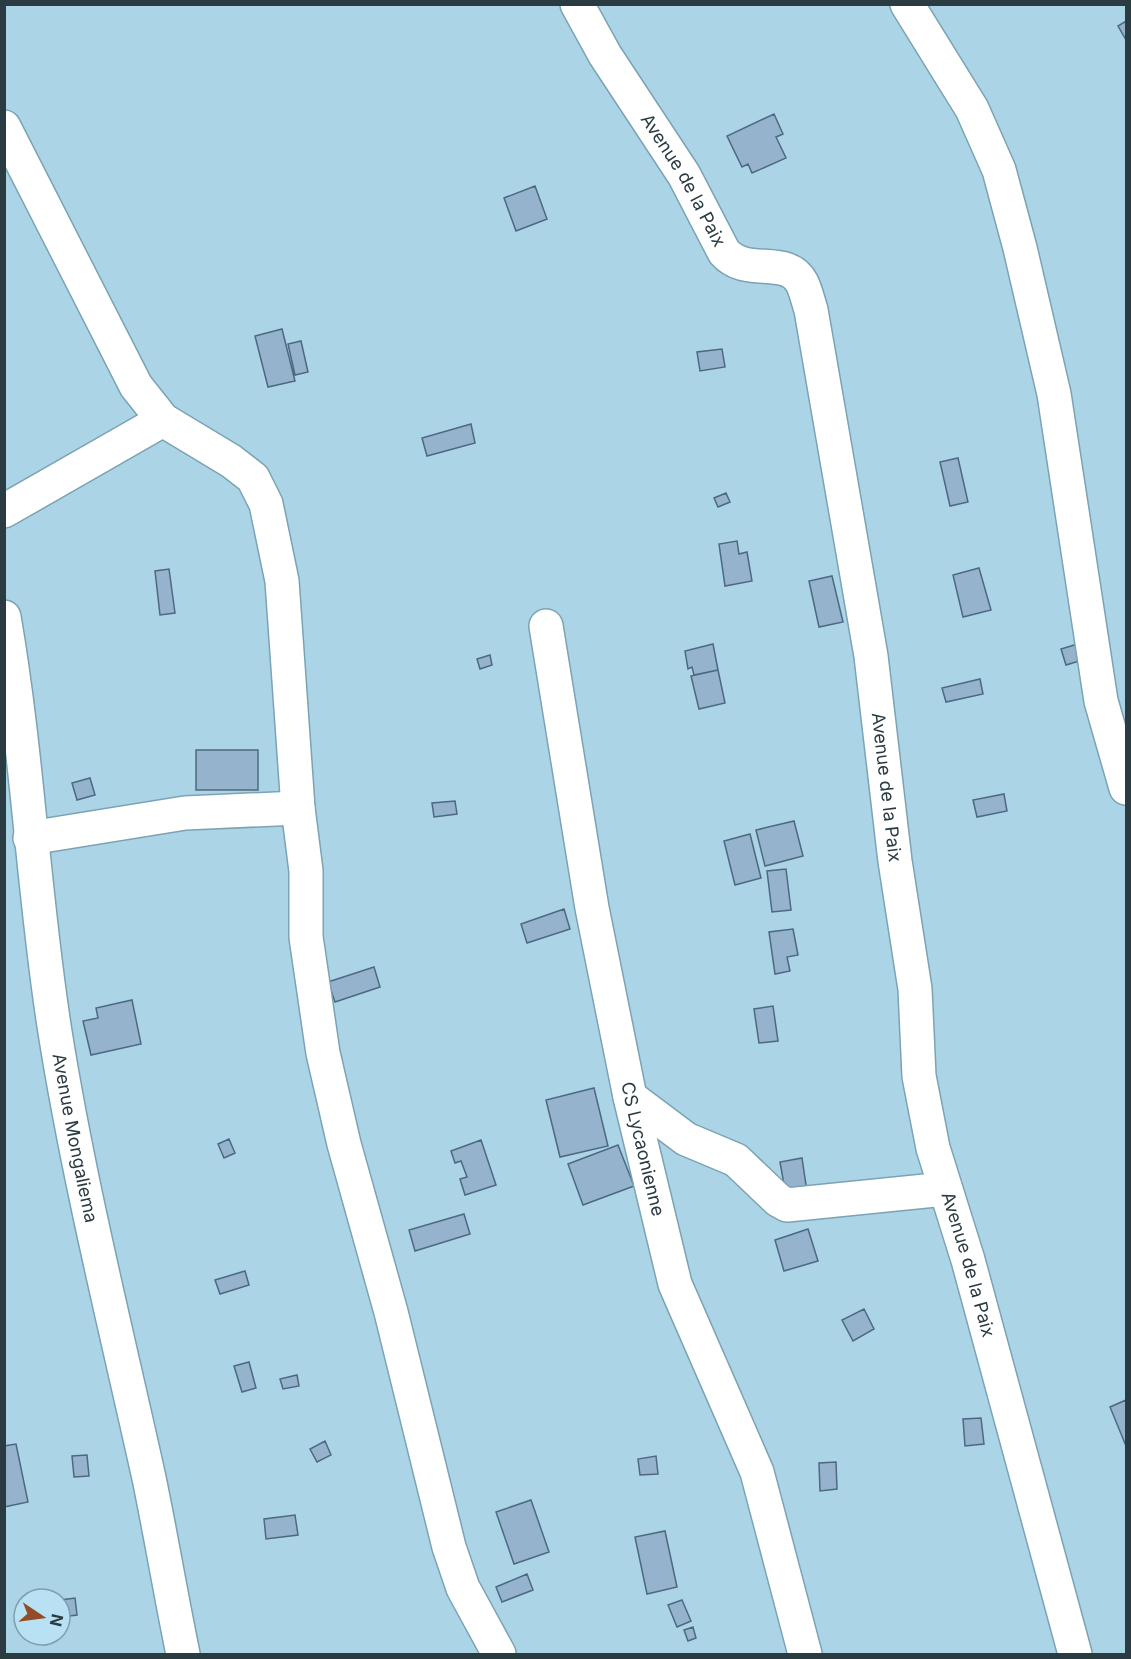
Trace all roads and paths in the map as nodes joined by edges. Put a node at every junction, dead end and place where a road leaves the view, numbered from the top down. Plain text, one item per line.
1 (577, 4) edge
2 (907, 4) edge
3 (4, 127) edge
4 (163, 420) junction
5 (4, 511) edge
6 (4, 617) edge
7 (546, 626) dead end
8 (1126, 788) edge
9 (298, 808) junction
10 (30, 837) junction
11 (630, 1097) junction
12 (945, 1189) junction
13 (183, 1654) edge
14 (499, 1654) edge
15 (805, 1654) edge
16 (1075, 1654) edge

1 - 12 street, Avenue de la Paix
2 - 8 street
3 - 4 street
4 - 5 street
4 - 9 street
6 - 10 street, Avenue Mongaliema
7 - 11 street, CS Lycaonienne
9 - 10 street
9 - 14 street
10 - 13 street, Avenue Mongaliema
11 - 12 street
11 - 15 street, CS Lycaonienne
12 - 16 street, Avenue de la Paix

